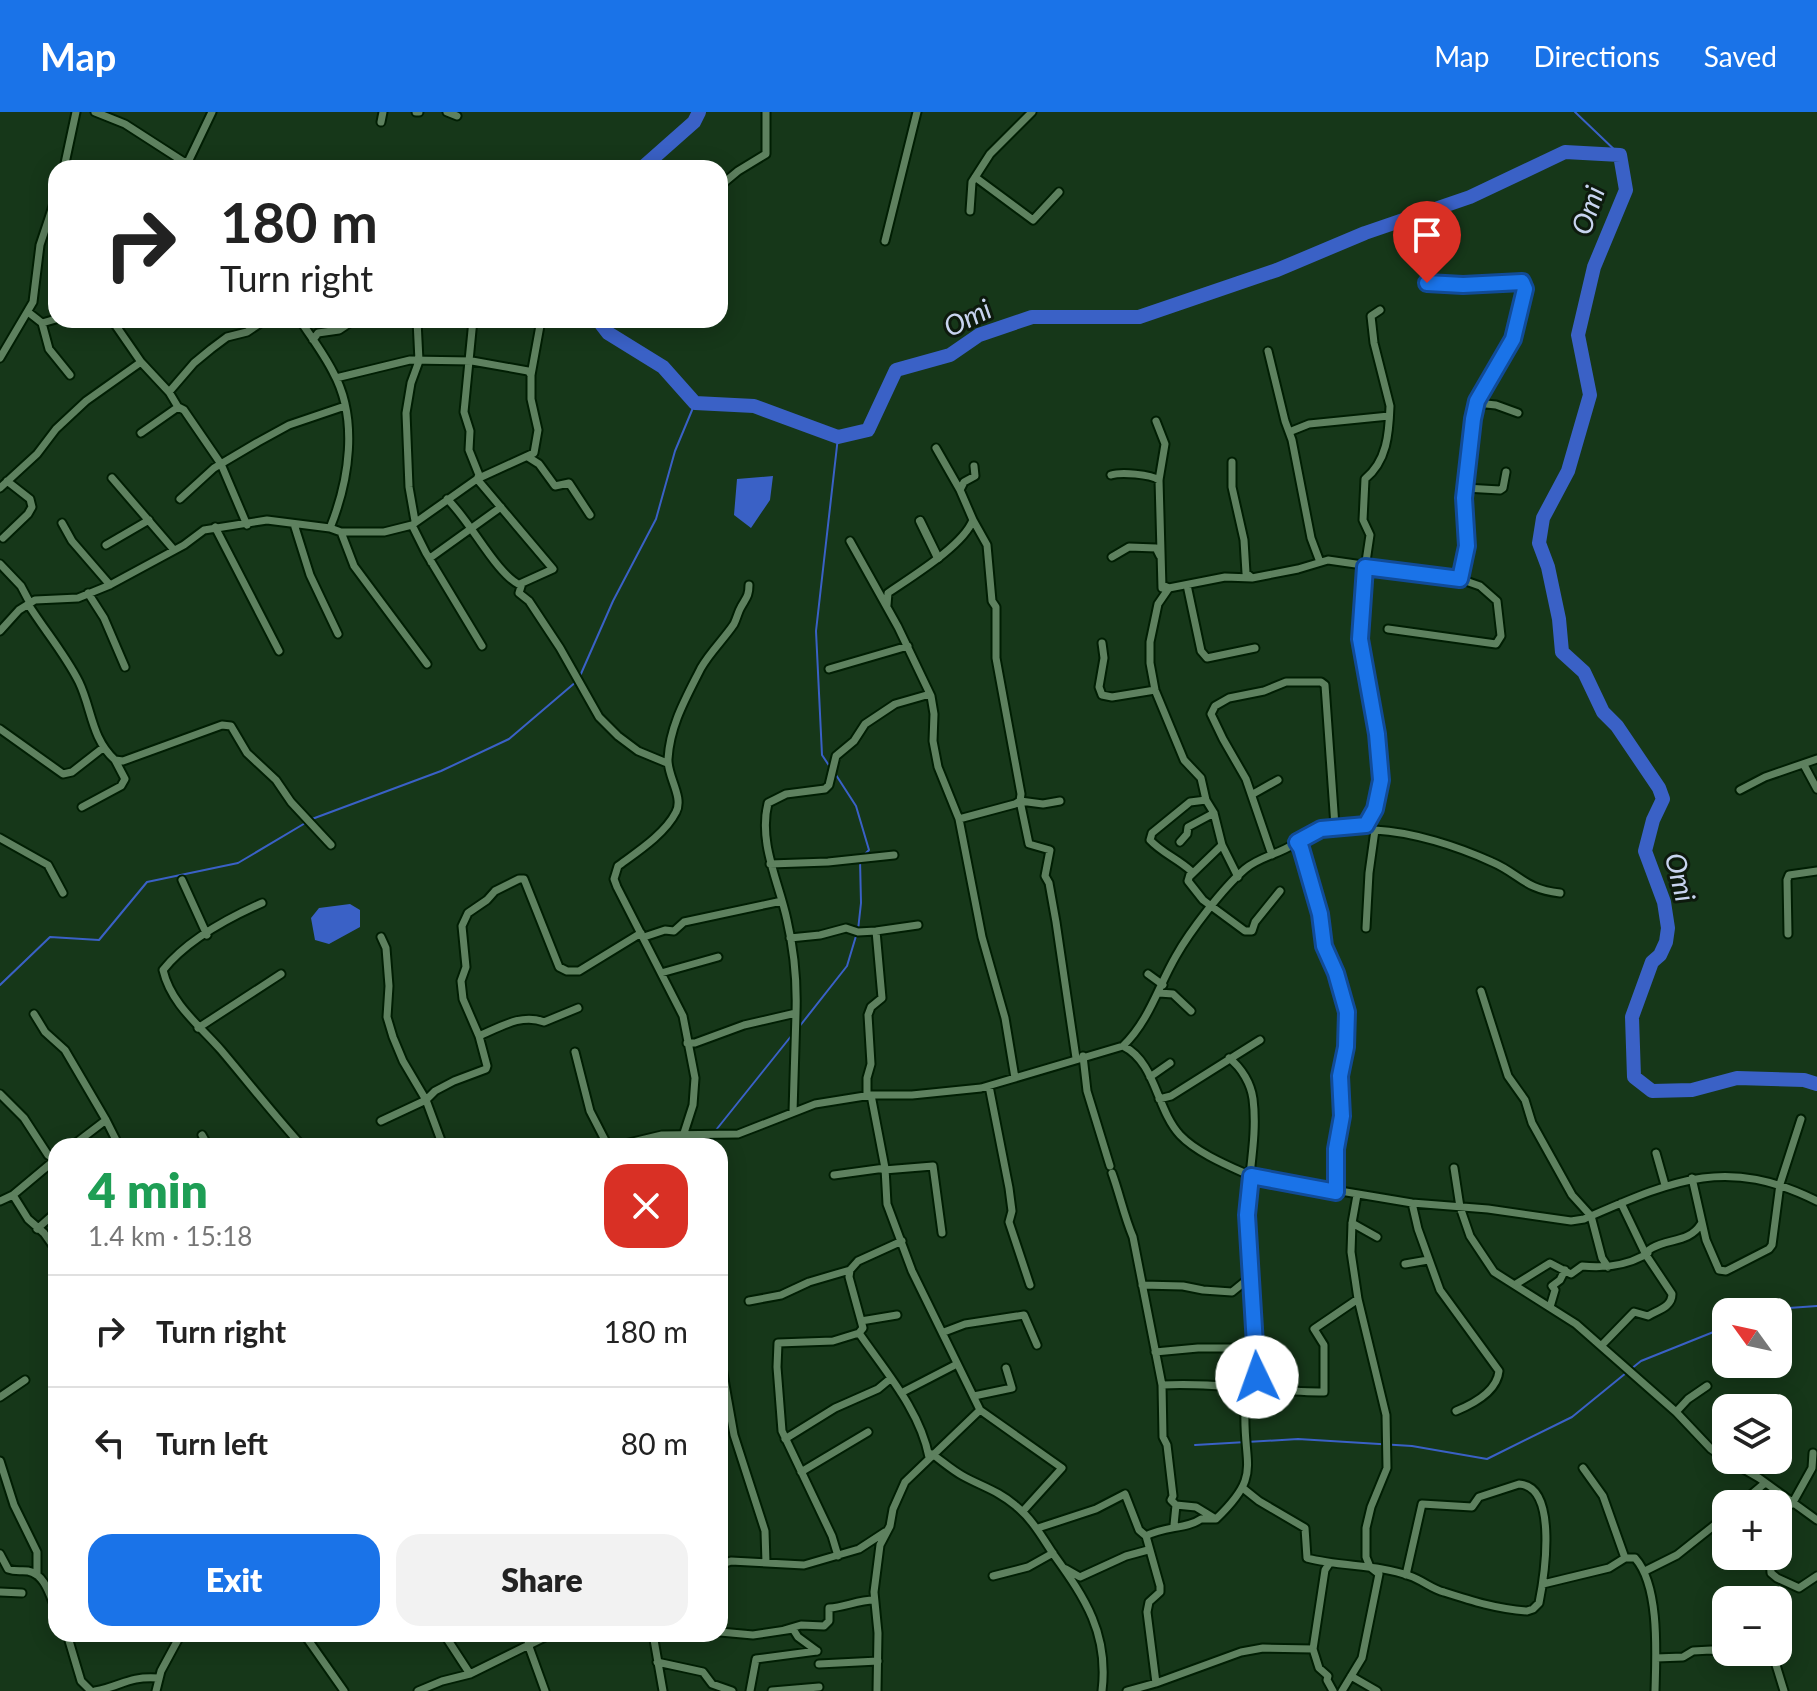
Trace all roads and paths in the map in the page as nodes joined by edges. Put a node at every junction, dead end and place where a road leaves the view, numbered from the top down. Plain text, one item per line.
1 (76, 112) edge
2 (95, 112) edge
3 (212, 112) edge
4 (383, 112) edge
5 (447, 112) edge
6 (766, 112) edge
7 (917, 112) edge
8 (1032, 112) edge
9 (457, 116) dead end
10 (381, 122) dead end
11 (66, 160) edge
12 (179, 160) edge
13 (189, 160) edge
14 (975, 177) junction
15 (728, 179) edge
16 (1059, 192) dead end
17 (970, 211) dead end
18 (48, 221) edge
19 (885, 241) dead end
20 (1427, 283) dead end
21 (1380, 310) dead end
22 (28, 312) junction
23 (48, 321) edge
24 (42, 323) junction
25 (118, 328) edge
26 (253, 328) edge
27 (305, 328) edge
28 (342, 328) edge
29 (417, 328) edge
30 (472, 328) edge
31 (540, 328) edge
32 (313, 340) junction
33 (1268, 351) dead end
34 (0, 358) edge
35 (419, 361) junction
36 (141, 362) junction
37 (467, 362) junction
38 (70, 375) dead end
39 (531, 375) junction
40 (336, 378) junction
41 (169, 392) junction
42 (1476, 403) junction
43 (345, 406) junction
44 (178, 407) junction
45 (1518, 413) dead end
46 (1389, 416) junction
47 (1156, 421) dead end
48 (1289, 432) junction
49 (141, 433) dead end
50 (936, 448) dead end
51 (528, 457) junction
52 (1232, 462) dead end
53 (221, 464) junction
54 (974, 466) dead end
55 (1506, 472) dead end
56 (1111, 475) dead end
57 (112, 478) dead end
58 (477, 479) junction
59 (1159, 480) junction
60 (7, 481) junction
61 (0, 488) edge
62 (1465, 488) junction
63 (960, 490) junction
64 (180, 499) dead end
65 (447, 499) junction
66 (501, 507) junction
67 (590, 515) dead end
68 (149, 520) junction
69 (973, 520) junction
70 (920, 521) dead end
71 (62, 523) dead end
72 (414, 523) junction
73 (294, 524) junction
74 (247, 525) junction
75 (215, 527) junction
76 (472, 527) junction
77 (330, 528) junction
78 (341, 532) junction
79 (3, 538) dead end
80 (850, 541) dead end
81 (106, 545) dead end
82 (174, 550) junction
83 (1112, 557) dead end
84 (938, 558) junction
85 (1161, 558) junction
86 (431, 562) junction
87 (1320, 562) junction
88 (0, 564) edge
89 (1365, 567) junction
90 (1252, 578) junction
91 (1460, 579) junction
92 (110, 585) junction
93 (520, 585) junction
94 (749, 585) dead end
95 (1187, 585) junction
96 (1166, 586) junction
97 (88, 593) junction
98 (29, 604) junction
99 (887, 607) junction
100 (1388, 629) dead end
101 (0, 631) edge
102 (338, 634) dead end
103 (1102, 643) dead end
104 (482, 646) dead end
105 (908, 646) junction
106 (1255, 648) dead end
107 (279, 651) dead end
108 (427, 664) dead end
109 (125, 667) dead end
110 (829, 669) dead end
111 (1155, 690) junction
112 (930, 694) junction
113 (0, 729) edge
114 (104, 747) junction
115 (1817, 759) edge
116 (115, 760) junction
117 (667, 763) junction
118 (1804, 765) junction
119 (1278, 780) dead end
120 (1817, 789) edge
121 (1740, 790) dead end
122 (1253, 794) junction
123 (1206, 800) junction
124 (1020, 801) junction
125 (1060, 801) dead end
126 (82, 807) dead end
127 (1214, 813) junction
128 (1174, 816) junction
129 (959, 819) junction
130 (1366, 825) junction
131 (1335, 826) junction
132 (1188, 827) junction
133 (1375, 830) junction
134 (0, 838) edge
135 (1180, 842) dead end
136 (1297, 842) junction
137 (331, 845) dead end
138 (1222, 845) junction
139 (894, 855) dead end
140 (1272, 855) junction
141 (770, 864) junction
142 (1817, 871) edge
143 (1190, 876) junction
144 (1238, 877) junction
145 (182, 880) dead end
146 (1280, 891) dead end
147 (63, 893) dead end
148 (1560, 893) dead end
149 (782, 901) junction
150 (262, 903) dead end
151 (1213, 905) junction
152 (918, 925) dead end
153 (1366, 928) dead end
154 (876, 931) junction
155 (1788, 934) dead end
156 (207, 935) junction
157 (642, 935) junction
158 (381, 937) dead end
159 (790, 938) junction
160 (718, 957) dead end
161 (661, 973) junction
162 (281, 974) dead end
163 (1148, 974) dead end
164 (1161, 989) junction
165 (1481, 991) dead end
166 (578, 1008) dead end
167 (1191, 1011) dead end
168 (796, 1013) junction
169 (34, 1014) dead end
170 (198, 1028) junction
171 (1135, 1034) junction
172 (479, 1036) junction
173 (1260, 1040) dead end
174 (687, 1043) junction
175 (1123, 1046) junction
176 (575, 1052) dead end
177 (1137, 1053) junction
178 (1079, 1057) junction
179 (1229, 1058) junction
180 (1170, 1063) dead end
181 (1150, 1077) junction
182 (1015, 1078) junction
183 (989, 1086) junction
184 (0, 1094) edge
185 (869, 1095) junction
186 (1159, 1099) junction
187 (426, 1100) junction
188 (793, 1112) junction
189 (1801, 1119) dead end
190 (106, 1120) junction
191 (381, 1121) dead end
192 (684, 1133) junction
193 (202, 1135) dead end
194 (82, 1138) edge
195 (115, 1138) edge
196 (204, 1138) edge
197 (295, 1138) edge
198 (440, 1138) edge
199 (604, 1138) edge
200 (648, 1138) edge
201 (48, 1151) edge
202 (1656, 1153) dead end
203 (48, 1165) edge
204 (1454, 1168) dead end
205 (884, 1169) junction
206 (834, 1175) dead end
207 (1251, 1176) junction
208 (1692, 1178) junction
209 (1780, 1184) junction
210 (1665, 1185) junction
211 (1336, 1192) junction
212 (13, 1195) junction
213 (1357, 1195) junction
214 (0, 1201) edge
215 (1817, 1201) edge
216 (1412, 1203) junction
217 (1621, 1203) junction
218 (1460, 1207) junction
219 (1591, 1216) junction
220 (48, 1219) edge
221 (1352, 1223) junction
222 (1701, 1224) junction
223 (37, 1229) junction
224 (942, 1233) dead end
225 (1377, 1237) dead end
226 (48, 1239) edge
227 (902, 1241) junction
228 (1646, 1255) junction
229 (1428, 1260) junction
230 (1405, 1264) dead end
231 (1608, 1267) junction
232 (850, 1270) junction
233 (1565, 1270) junction
234 (1251, 1272) junction
235 (1516, 1284) junction
236 (1030, 1285) dead end
237 (1142, 1285) junction
238 (1358, 1299) junction
239 (749, 1301) dead end
240 (1550, 1307) junction
241 (897, 1315) dead end
242 (861, 1321) junction
243 (944, 1332) junction
244 (859, 1333) junction
245 (1037, 1345) dead end
246 (1601, 1346) junction
247 (1255, 1348) junction
248 (1155, 1352) junction
249 (957, 1364) junction
250 (1006, 1368) dead end
251 (890, 1379) junction
252 (25, 1380) dead end
253 (1162, 1385) junction
254 (1707, 1386) dead end
255 (1252, 1389) junction
256 (901, 1393) junction
257 (974, 1396) junction
258 (0, 1397) edge
259 (728, 1401) edge
260 (980, 1410) junction
261 (1456, 1411) dead end
262 (1676, 1412) junction
263 (868, 1432) dead end
264 (785, 1439) junction
265 (1712, 1449) edge
266 (1813, 1453) dead end
267 (930, 1456) junction
268 (0, 1461) edge
269 (1583, 1468) dead end
270 (801, 1472) junction
271 (1750, 1474) edge
272 (1765, 1483) junction
273 (1244, 1489) junction
274 (1757, 1490) edge
275 (1774, 1490) edge
276 (1792, 1504) joint
277 (1176, 1505) junction
278 (1024, 1510) dead end
279 (1216, 1519) junction
280 (1817, 1520) edge
281 (1174, 1525) junction
282 (1712, 1527) edge
283 (1038, 1528) junction
284 (885, 1532) junction
285 (1146, 1536) junction
286 (1148, 1550) junction
287 (1053, 1553) junction
288 (0, 1554) edge
289 (838, 1556) junction
290 (1625, 1558) junction
291 (728, 1562) edge
292 (766, 1563) junction
293 (1329, 1564) junction
294 (1370, 1567) junction
295 (1064, 1568) junction
296 (1771, 1570) edge
297 (1645, 1571) junction
298 (37, 1575) junction
299 (1406, 1575) junction
300 (993, 1576) dead end
301 (1817, 1576) edge
302 (1544, 1581) junction
303 (0, 1592) edge
304 (48, 1592) edge
305 (22, 1593) dead end
306 (874, 1600) junction
307 (784, 1630) junction
308 (728, 1633) edge
309 (69, 1642) edge
310 (176, 1642) edge
311 (310, 1642) edge
312 (449, 1642) edge
313 (530, 1642) edge
314 (654, 1642) edge
315 (528, 1644) junction
316 (1313, 1649) junction
317 (1712, 1650) edge
318 (1656, 1658) junction
319 (878, 1661) junction
320 (657, 1662) junction
321 (819, 1664) dead end
322 (1776, 1666) edge
323 (470, 1674) junction
324 (1351, 1676) junction
325 (158, 1678) junction
326 (442, 1681) junction
327 (1156, 1683) junction
328 (819, 1687) dead end
329 (93, 1691) edge
330 (156, 1691) edge
331 (344, 1691) edge
332 (418, 1691) edge
333 (446, 1691) edge
334 (545, 1691) edge
335 (663, 1691) edge
336 (732, 1691) edge
337 (750, 1691) edge
338 (772, 1691) edge
339 (877, 1691) edge
340 (1102, 1691) edge
341 (1127, 1691) edge
342 (1333, 1691) edge
343 (1342, 1691) edge
344 (1377, 1691) edge
345 (1655, 1691) edge
346 (1784, 1691) edge

1 - 11 street
2 - 12 street
3 - 13 street
4 - 10 street
5 - 9 street
6 - 15 street
7 - 19 street
8 - 14 street
14 - 16 street
14 - 17 street
18 - 22 street
20 - 42 street
21 - 46 street
22 - 24 street
22 - 34 street
23 - 24 street
24 - 38 street
25 - 36 street
26 - 41 street
27 - 32 street
28 - 32 street
29 - 35 street
30 - 37 street
31 - 39 street
32 - 40 street
33 - 48 street
35 - 37 street
35 - 40 street
35 - 72 street
36 - 41 street
36 - 60 street
37 - 39 street
37 - 58 street
39 - 51 street
40 - 43 street
41 - 44 street
42 - 45 street
42 - 62 street
43 - 53 street
43 - 77 street
44 - 49 street
44 - 53 street
46 - 48 street
46 - 89 street
47 - 59 street
48 - 87 street
50 - 63 street
51 - 58 street
51 - 67 street
52 - 90 street
53 - 64 street
53 - 74 street
54 - 63 street
55 - 62 street
56 - 59 street
57 - 68 street
58 - 65 street
58 - 66 street
59 - 85 street
60 - 61 street
60 - 79 street
62 - 91 street
63 - 69 street
65 - 72 street
65 - 76 street
66 - 76 street
66 - 93 street
68 - 81 street
68 - 82 street
69 - 84 street
69 - 124 street
70 - 84 street
71 - 92 street
72 - 78 street
72 - 86 street
73 - 74 street
73 - 77 street
73 - 102 street
74 - 75 street
75 - 82 street
75 - 107 street
76 - 86 street
76 - 93 street
77 - 78 street
78 - 108 street
80 - 99 street
82 - 92 street
83 - 85 street
84 - 99 street
85 - 96 street
86 - 104 street
87 - 89 street
87 - 90 street
88 - 98 street
89 - 91 street
89 - 130 street
90 - 95 street
91 - 100 street
92 - 97 street
93 - 117 street
94 - 117 street
95 - 96 street
95 - 106 street
96 - 111 street
97 - 98 street
97 - 109 street
98 - 101 street
98 - 114 street
99 - 105 street
103 - 111 street
105 - 110 street
105 - 112 street
111 - 123 street
112 - 129 street
112 - 141 street
113 - 114 street
114 - 116 street
115 - 118 street
116 - 126 street
116 - 137 street
117 - 157 street
118 - 120 street
118 - 121 street
119 - 122 street
122 - 131 street
122 - 140 street
123 - 127 street
123 - 128 street
124 - 125 street
124 - 129 street
124 - 178 street
127 - 132 street
127 - 138 street
128 - 132 street
128 - 143 street
129 - 182 street
130 - 131 street
130 - 133 street
131 - 136 street
132 - 135 street
133 - 148 street
133 - 153 street
134 - 147 street
136 - 140 street
136 - 211 street
138 - 143 street
138 - 144 street
139 - 141 street
140 - 144 street
141 - 149 street
142 - 155 street
143 - 151 street
144 - 151 street
145 - 156 street
146 - 151 street
149 - 157 street
149 - 159 street
150 - 156 street
151 - 164 street
152 - 154 street
154 - 159 street
154 - 185 street
156 - 170 street
157 - 161 street
157 - 172 street
158 - 187 street
159 - 168 street
160 - 161 street
161 - 174 street
162 - 170 street
163 - 164 street
164 - 167 street
164 - 171 street
165 - 219 street
166 - 172 street
168 - 174 street
168 - 188 street
169 - 190 street
170 - 197 street
171 - 175 street
171 - 177 street
172 - 187 street
173 - 179 street
174 - 192 street
175 - 177 street
175 - 178 street
176 - 199 street
177 - 181 street
178 - 182 street
178 - 237 street
179 - 186 street
179 - 207 street
180 - 181 street
181 - 186 street
182 - 183 street
183 - 185 street
183 - 236 street
184 - 201 street
185 - 188 street
185 - 205 street
186 - 207 street
187 - 191 street
187 - 198 street
188 - 192 street
189 - 209 street
190 - 194 street
190 - 195 street
192 - 200 street
193 - 196 street
202 - 210 street
203 - 212 street
204 - 218 street
205 - 206 street
205 - 224 street
205 - 227 street
207 - 211 street
207 - 234 street
208 - 209 street
208 - 210 street
208 - 222 street
209 - 215 street
209 - 222 street
210 - 217 street
211 - 213 street
212 - 214 street
212 - 223 street
213 - 216 street
213 - 221 street
216 - 218 street
216 - 229 street
217 - 219 street
217 - 228 street
218 - 219 street
218 - 235 street
219 - 231 street
220 - 223 street
221 - 225 street
221 - 238 street
222 - 228 street
223 - 226 street
227 - 232 street
227 - 243 street
228 - 231 street
228 - 246 street
229 - 230 street
229 - 261 street
231 - 233 street
232 - 239 street
232 - 242 street
233 - 235 street
233 - 240 street
234 - 237 street
234 - 247 street
235 - 240 street
237 - 248 street
238 - 255 street
238 - 294 street
240 - 246 street
241 - 242 street
242 - 244 street
243 - 245 street
243 - 249 street
244 - 251 street
244 - 264 street
246 - 262 street
247 - 248 street
247 - 255 street
248 - 253 street
249 - 256 street
249 - 257 street
250 - 257 street
251 - 256 street
251 - 264 street
252 - 258 street
253 - 255 street
253 - 277 street
254 - 262 street
255 - 273 street
256 - 267 street
257 - 260 street
259 - 292 street
260 - 267 street
260 - 278 street
262 - 265 street
263 - 270 street
264 - 270 street
266 - 276 street
267 - 283 street
267 - 284 street
268 - 298 street
269 - 290 street
270 - 289 street
271 - 272 street
272 - 274 street
272 - 275 street
273 - 279 street
273 - 293 street
276 - 280 street
277 - 279 street
277 - 281 street
279 - 281 street
281 - 285 street
282 - 297 street
283 - 285 street
283 - 287 street
284 - 289 street
284 - 306 street
285 - 286 street
286 - 295 street
286 - 327 street
287 - 295 street
287 - 300 street
288 - 298 street
289 - 292 street
290 - 297 street
290 - 302 street
291 - 292 street
293 - 294 street
293 - 316 street
294 - 299 street
294 - 324 street
295 - 340 street
296 - 301 street
297 - 318 street
298 - 304 street
299 - 302 street
299 - 302 street
303 - 305 street
306 - 307 street
306 - 319 street
307 - 308 street
307 - 337 street
309 - 329 street
310 - 325 street
311 - 331 street
312 - 323 street
313 - 315 street
314 - 320 street
315 - 323 street
315 - 334 street
316 - 327 street
316 - 342 street
317 - 318 street
318 - 345 street
319 - 321 street
319 - 339 street
320 - 335 street
320 - 336 street
322 - 346 street
323 - 326 street
324 - 343 street
324 - 344 street
325 - 329 street
325 - 330 street
326 - 332 street
326 - 333 street
327 - 341 street
328 - 338 street

